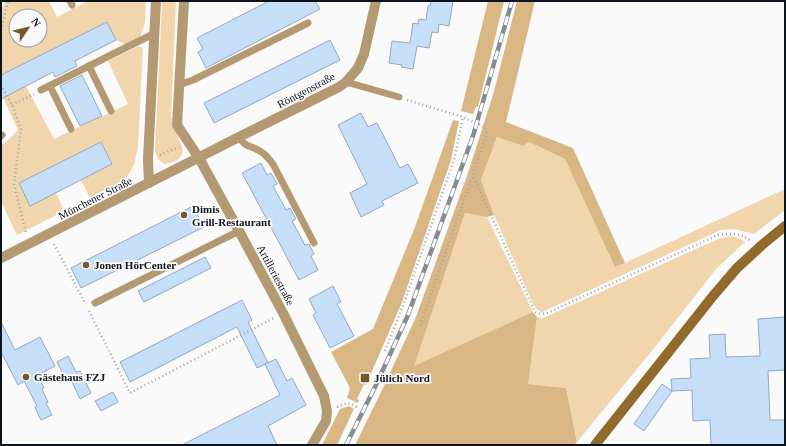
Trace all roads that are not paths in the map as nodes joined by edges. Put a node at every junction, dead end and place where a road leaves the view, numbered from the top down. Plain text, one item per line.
1 (156, 1) edge
2 (184, 1) edge
3 (376, 1) edge
4 (308, 23) dead end
5 (155, 33) junction
6 (89, 66) junction
7 (346, 82) junction
8 (179, 85) junction
9 (50, 86) junction
10 (41, 90) road end
11 (399, 97) road end
12 (111, 111) dead end
13 (71, 129) dead end
14 (239, 137) junction
15 (199, 158) junction
16 (149, 183) junction
17 (785, 226) edge
18 (239, 231) junction
19 (314, 243) dead end
20 (1, 258) edge
21 (96, 303) dead end
22 (312, 445) edge
23 (595, 445) edge

1 - 5 street
2 - 8 street, Artilleriestraße
3 - 7 street, Röntgenstraße
4 - 8 lane
5 - 6 lane
5 - 16 street
6 - 9 lane
6 - 12 lane
7 - 11 lane
7 - 14 street, Röntgenstraße
8 - 15 street, Artilleriestraße
9 - 10 lane
9 - 13 lane
14 - 15 street, Röntgenstraße
14 - 19 lane
15 - 16 street, Münchener Straße
15 - 18 street, Artilleriestraße
16 - 20 street, Münchener Straße
17 - 23 main road
18 - 21 lane
18 - 22 street, Artilleriestraße

